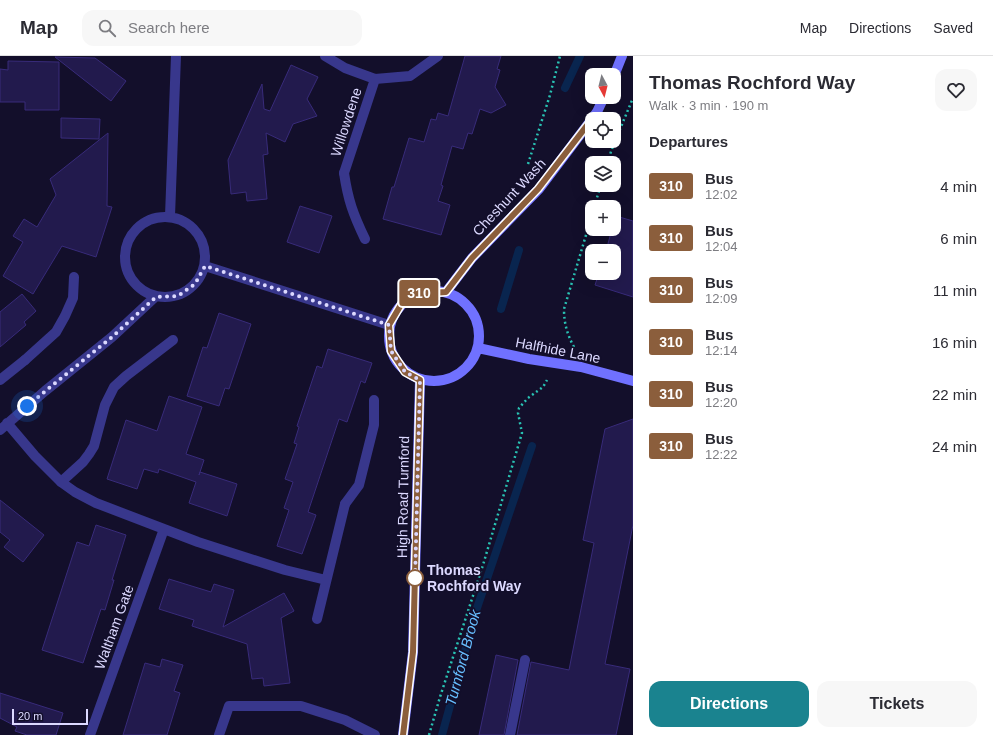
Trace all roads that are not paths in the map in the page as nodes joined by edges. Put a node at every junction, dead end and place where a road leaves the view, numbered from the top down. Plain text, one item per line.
1 (176, 56) edge
2 (325, 56) edge
3 (438, 56) edge
4 (622, 56) edge
5 (617, 68) edge
6 (375, 79) junction
7 (585, 128) edge
8 (170, 216) junction
9 (365, 239) dead end
10 (205, 266) junction
11 (74, 277) dead end
12 (446, 292) junction
13 (156, 297) junction
14 (389, 325) junction
15 (174, 340) dead end
16 (478, 348) junction
17 (0, 380) edge
18 (420, 380) junction
19 (633, 381) edge
20 (374, 400) dead end
21 (4, 427) edge
22 (61, 482) junction
23 (164, 529) junction
24 (326, 580) junction
25 (317, 619) dead end
26 (525, 660) dead end
27 (90, 735) edge
28 (219, 735) edge
29 (375, 735) edge
30 (403, 735) edge
31 (510, 735) edge

1 - 8 street
2 - 6 street, Willowdene
3 - 6 street, Willowdene
4 - 5 main road
6 - 9 street, Willowdene
7 - 12 main road, Cheshunt Wash
8 - 10 street
8 - 13 street
10 - 13 street
10 - 14 street
11 - 17 street
12 - 14 main road
12 - 16 main road
13 - 21 street
14 - 18 main road
15 - 22 street
16 - 18 main road
16 - 19 main road, Halfhide Lane
18 - 30 main road, High Road Turnford
20 - 24 street
21 - 22 street
22 - 23 street
23 - 24 street
23 - 27 street, Waltham Gate
24 - 25 street
26 - 31 street
28 - 29 street

